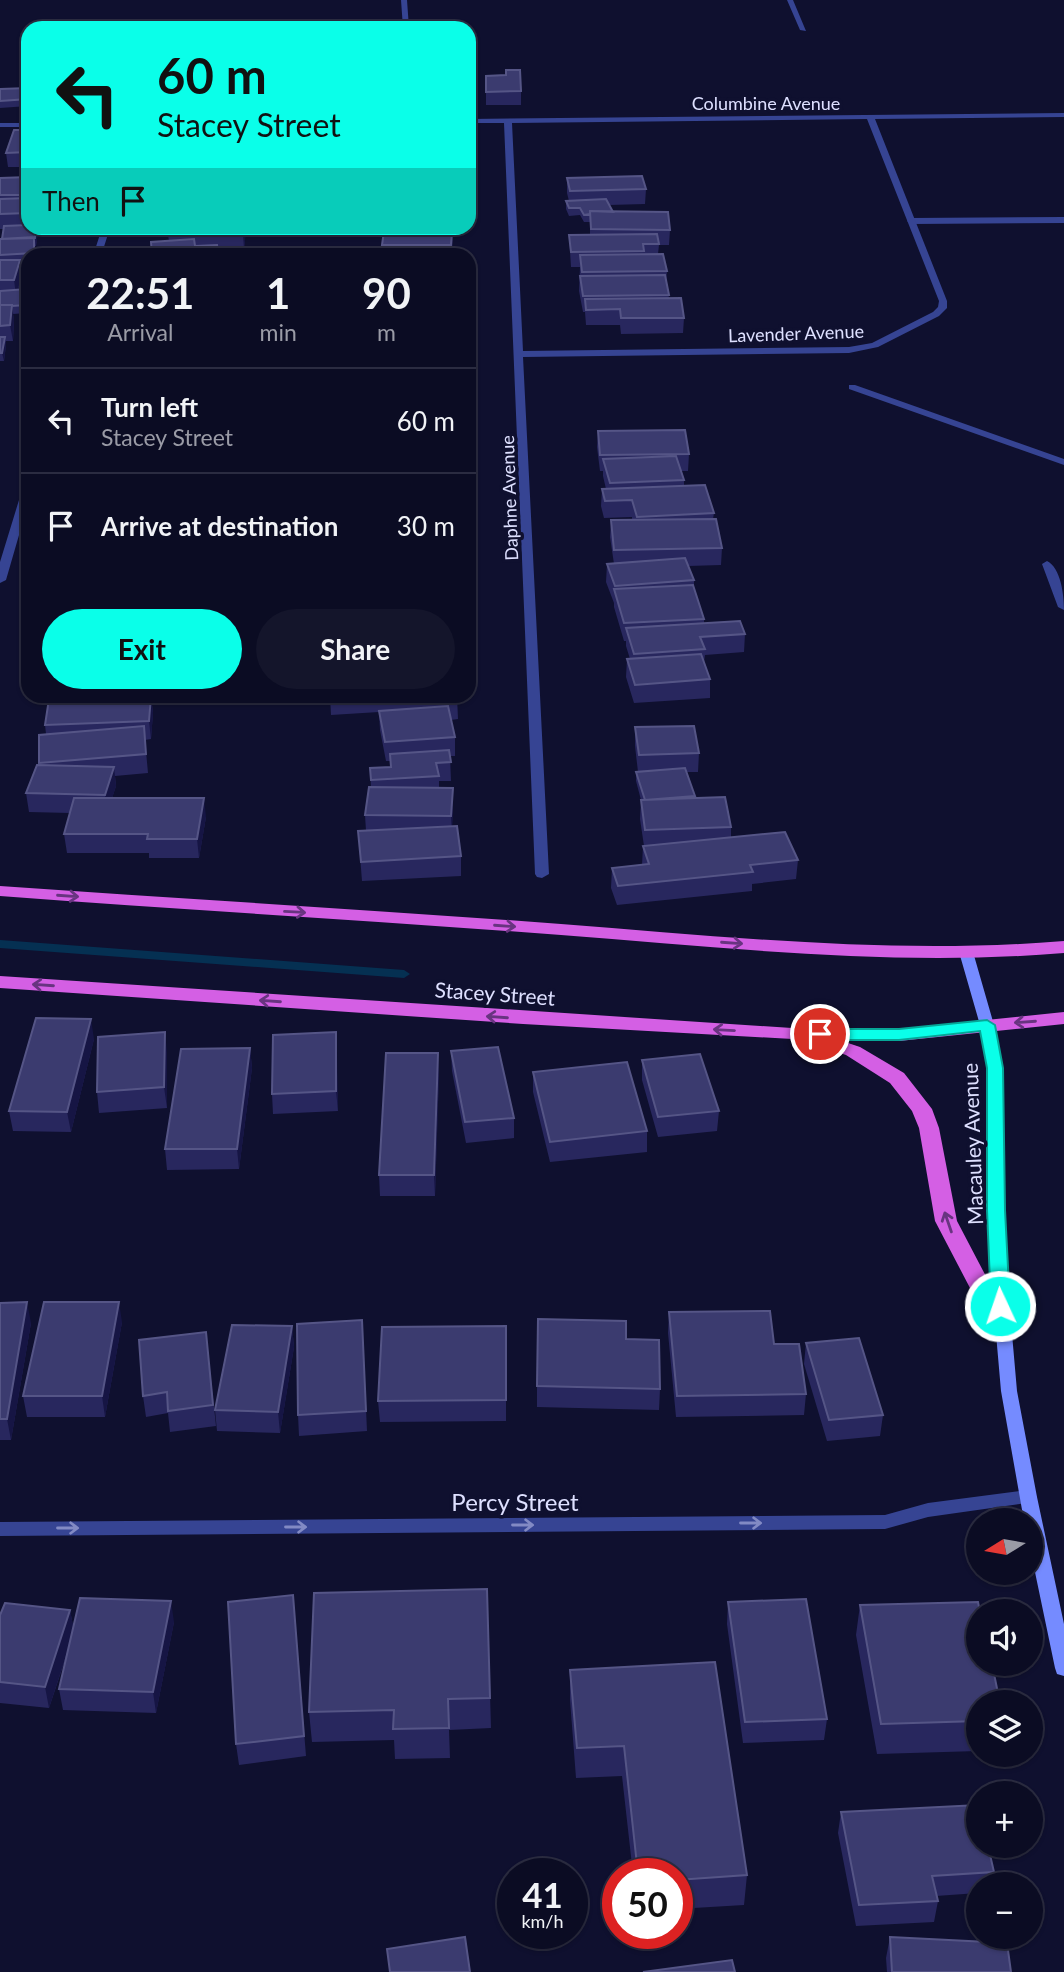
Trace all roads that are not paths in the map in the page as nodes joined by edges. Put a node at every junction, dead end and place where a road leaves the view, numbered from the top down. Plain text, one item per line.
1 (404, 0) edge
2 (790, 0) edge
3 (406, 21) edge
4 (804, 30) dead end
5 (1064, 116) edge
6 (870, 117) junction
7 (508, 120) junction
8 (476, 121) edge
9 (0, 125) edge
10 (21, 125) edge
11 (1064, 220) edge
12 (911, 221) junction
13 (520, 354) junction
14 (852, 387) dead end
15 (1064, 461) edge
16 (21, 510) edge
17 (1047, 564) dead end
18 (0, 580) edge
19 (1064, 607) edge
20 (542, 874) dead end
21 (0, 891) edge
22 (1064, 947) edge
23 (966, 952) junction
24 (0, 982) edge
25 (1064, 1018) edge
26 (987, 1025) junction
27 (792, 1034) junction
28 (1001, 1326) junction
29 (1028, 1497) junction
30 (0, 1529) edge
31 (1064, 1668) edge

1 - 3 street
2 - 4 street
5 - 6 street, Columbine Avenue
6 - 7 street, Columbine Avenue
6 - 12 street, Lavender Avenue
7 - 8 street, Columbine Avenue
7 - 13 street, Daphne Avenue
9 - 10 street
11 - 12 street
12 - 13 street, Lavender Avenue
13 - 20 street, Daphne Avenue
14 - 15 street
16 - 18 street
17 - 19 street
21 -> 23 highway
22 - 23 highway
23 - 26 main road, Macauley Avenue
27 -> 24 highway, Stacey Street
25 -> 26 highway, Stacey Street
26 - 27 highway, Stacey Street
26 - 28 main road, Macauley Avenue
28 -> 27 highway
28 - 29 main road, Macauley Avenue
30 -> 29 street, Percy Street
29 - 31 main road, Macauley Avenue

